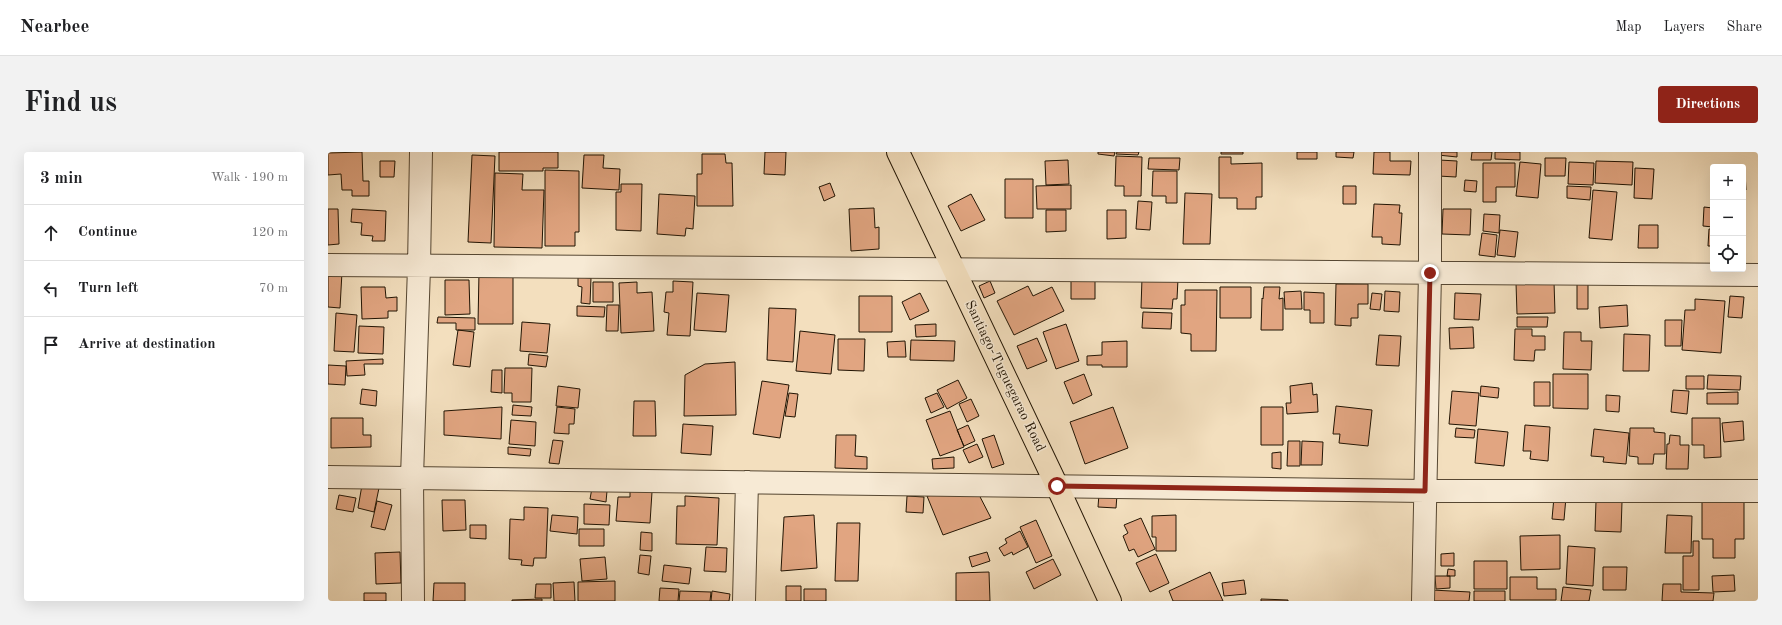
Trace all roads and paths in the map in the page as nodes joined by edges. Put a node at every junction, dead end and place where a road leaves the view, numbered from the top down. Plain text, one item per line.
1 (421, 152) edge
2 (898, 152) edge
3 (1430, 152) edge
4 (328, 265) edge
5 (419, 267) junction
6 (953, 269) junction
7 (1430, 273) junction
8 (1758, 275) edge
9 (328, 477) edge
10 (412, 477) junction
11 (747, 482) junction
12 (1057, 486) junction
13 (1425, 491) junction
14 (1758, 491) edge
15 (413, 601) edge
16 (744, 601) edge
17 (1110, 601) edge
18 (1423, 601) edge

1 - 5 street
2 - 6 highway, Santiago-Tuguegarao Road
3 - 7 street
4 - 5 street
5 - 6 street
5 - 10 street
6 - 7 street
6 - 12 highway, Santiago-Tuguegarao Road
7 - 8 street
7 - 13 street
9 - 10 street
10 - 11 street
10 - 15 street
11 - 12 street
11 - 16 street
12 - 13 street
12 - 17 highway, Santiago-Tuguegarao Road
13 - 14 street
13 - 18 street

